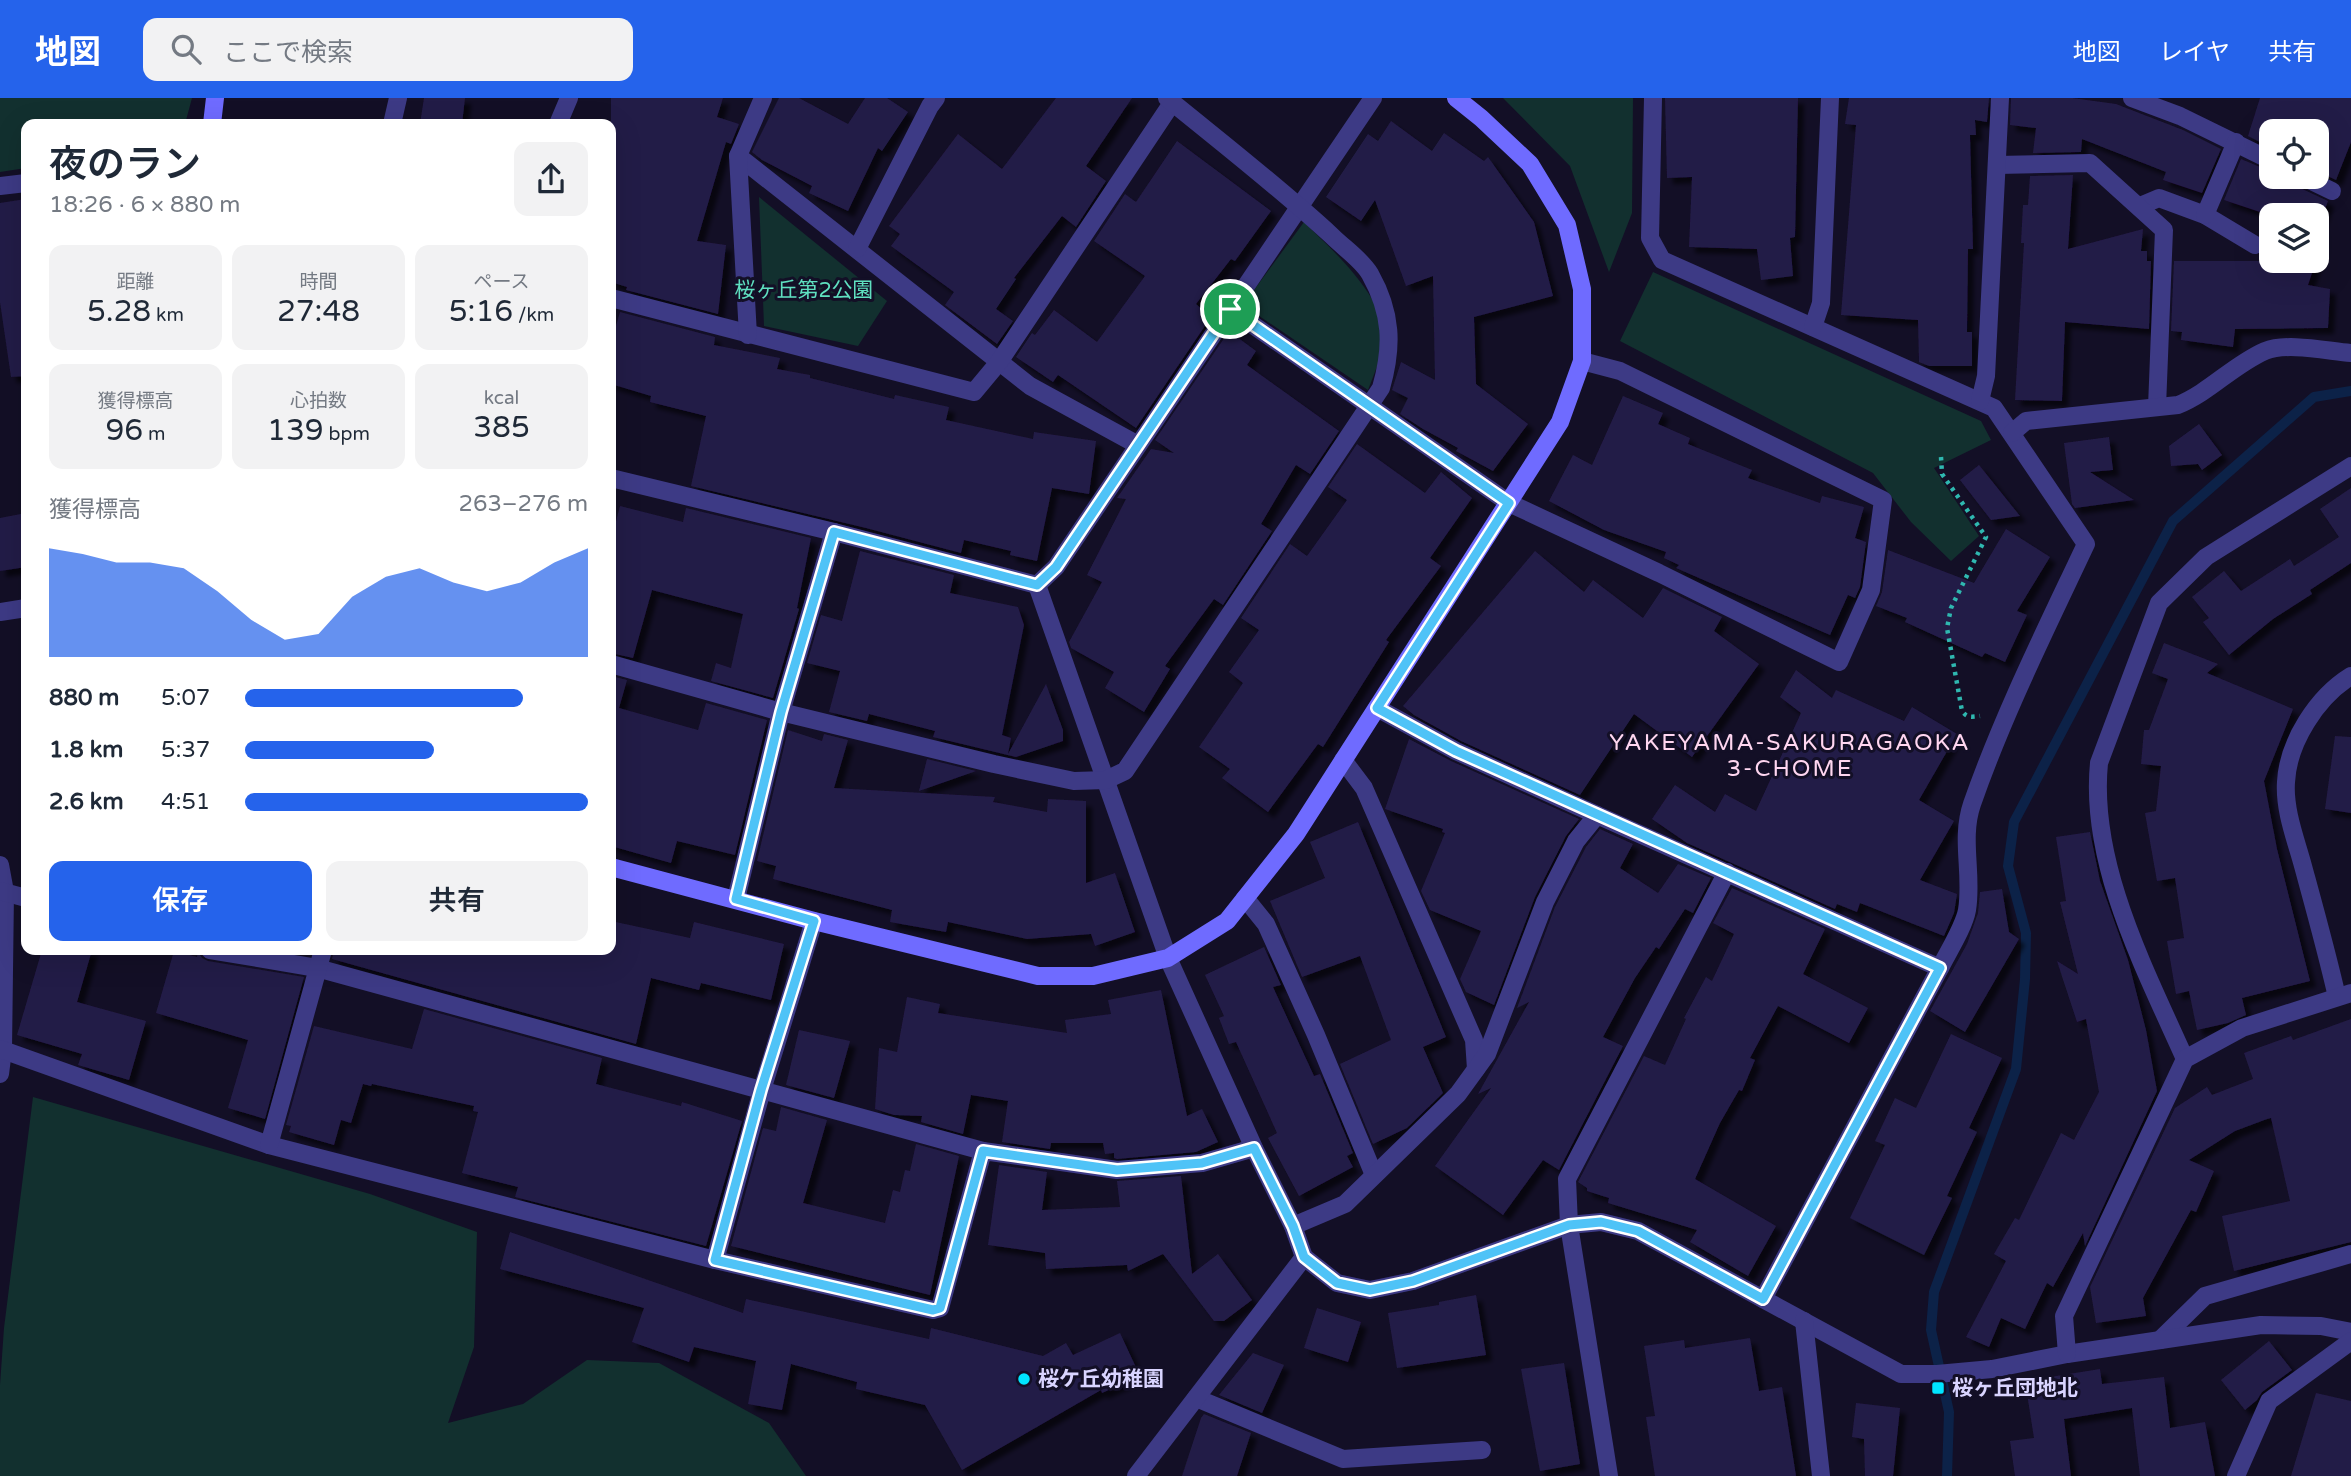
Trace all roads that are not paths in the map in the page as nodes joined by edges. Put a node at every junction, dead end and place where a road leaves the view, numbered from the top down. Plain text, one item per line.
1 (215, 98) edge
2 (398, 98) edge
3 (568, 98) edge
4 (763, 98) edge
5 (936, 98) edge
6 (1373, 98) edge
7 (1653, 98) edge
8 (1830, 98) edge
9 (2000, 98) edge
10 (2132, 98) edge
11 (1461, 99) edge
12 (1170, 100) edge
13 (213, 119) edge
14 (393, 119) edge
15 (560, 119) edge
16 (2236, 142) junction
17 (2259, 154) edge
18 (738, 156) junction
19 (1997, 165) junction
20 (21, 184) edge
21 (0, 186) edge
22 (2328, 189) edge
23 (2332, 191) dead end
24 (1299, 206) junction
25 (2140, 206) junction
26 (2206, 215) junction
27 (2255, 245) dead end
28 (857, 249) junction
29 (616, 299) edge
30 (1230, 309) junction
31 (1813, 327) junction
32 (748, 335) junction
33 (2351, 353) edge
34 (1582, 360) junction
35 (999, 362) junction
36 (1980, 401) junction
37 (1369, 405) junction
38 (2157, 407) junction
39 (2012, 433) junction
40 (1139, 445) junction
41 (2351, 466) edge
42 (616, 479) edge
43 (1509, 503) junction
44 (834, 532) junction
45 (1037, 585) junction
46 (21, 609) edge
47 (0, 612) edge
48 (616, 665) edge
49 (2351, 676) edge
50 (1377, 708) junction
51 (781, 712) junction
52 (1343, 761) junction
53 (1106, 780) junction
54 (1597, 815) junction
55 (0, 865) edge
56 (616, 868) edge
57 (1727, 872) junction
58 (3, 891) edge
59 (21, 896) edge
60 (1245, 898) junction
61 (736, 899) junction
62 (814, 921) junction
63 (240, 955) edge
64 (321, 955) edge
65 (1168, 958) junction
66 (317, 968) junction
67 (1940, 968) junction
68 (2344, 995) edge
69 (2, 1050) edge
70 (2185, 1059) junction
71 (1476, 1069) junction
72 (0, 1074) edge
73 (761, 1090) junction
74 (269, 1145) junction
75 (1254, 1148) junction
76 (983, 1151) junction
77 (1374, 1175) junction
78 (1569, 1225) junction
79 (1293, 1226) junction
80 (2351, 1254) edge
81 (1304, 1257) junction
82 (715, 1260) junction
83 (1763, 1299) junction
84 (1804, 1321) junction
85 (2351, 1332) edge
86 (2160, 1340) junction
87 (2351, 1341) edge
88 (2067, 1354) junction
89 (1196, 1398) junction
90 (1482, 1450) dead end
91 (1136, 1476) edge
92 (1609, 1476) edge
93 (1821, 1476) edge
94 (2236, 1476) edge

1 - 13 street
2 - 14 street
3 - 15 street
4 - 18 street
5 - 28 street
6 - 24 street
7 - 31 street
8 - 31 street
9 - 19 street
10 - 16 street
11 - 34 street
12 - 24 street
12 - 35 street
16 - 17 street
16 - 26 street
18 - 28 street
18 - 32 street
19 - 25 street
19 - 36 street
20 - 21 street
22 - 23 street
24 - 30 street
24 - 37 street
25 - 26 street
25 - 38 street
26 - 27 street
28 - 35 street
29 - 32 street
30 - 37 street
30 - 40 street
31 - 36 street
32 - 35 street
33 - 38 street
34 - 43 street
34 - 43 street
35 - 40 street
36 - 39 street
37 - 43 street
37 - 53 street
38 - 39 street
39 - 67 street
40 - 45 street
41 - 70 street
42 - 44 street
43 - 50 street
44 - 45 street
44 - 51 street
45 - 53 street
46 - 47 street
48 - 51 street
49 - 68 street
50 - 52 street
50 - 54 street
51 - 53 street
51 - 61 street
52 - 60 street
52 - 71 street
53 - 65 street
54 - 57 street
54 - 71 street
55 - 58 street
56 - 61 street
57 - 67 street
57 - 78 street
58 - 59 street
58 - 69 street
60 - 65 street
60 - 77 street
61 - 62 street
62 - 65 street
62 - 73 street
63 - 66 street
64 - 66 street
65 - 75 street
66 - 73 street
66 - 74 street
67 - 83 street
68 - 70 street
69 - 72 street
69 - 74 street
70 - 88 street
71 - 77 street
73 - 76 street
73 - 82 street
74 - 82 street
75 - 76 street
75 - 79 street
76 - 82 street
77 - 79 street
78 - 81 street
78 - 83 street
78 - 92 street
79 - 81 street
80 - 86 street
81 - 89 street
83 - 84 street
84 - 88 street
84 - 93 street
85 - 86 street
86 - 88 street
87 - 94 street
89 - 90 street
89 - 91 street

